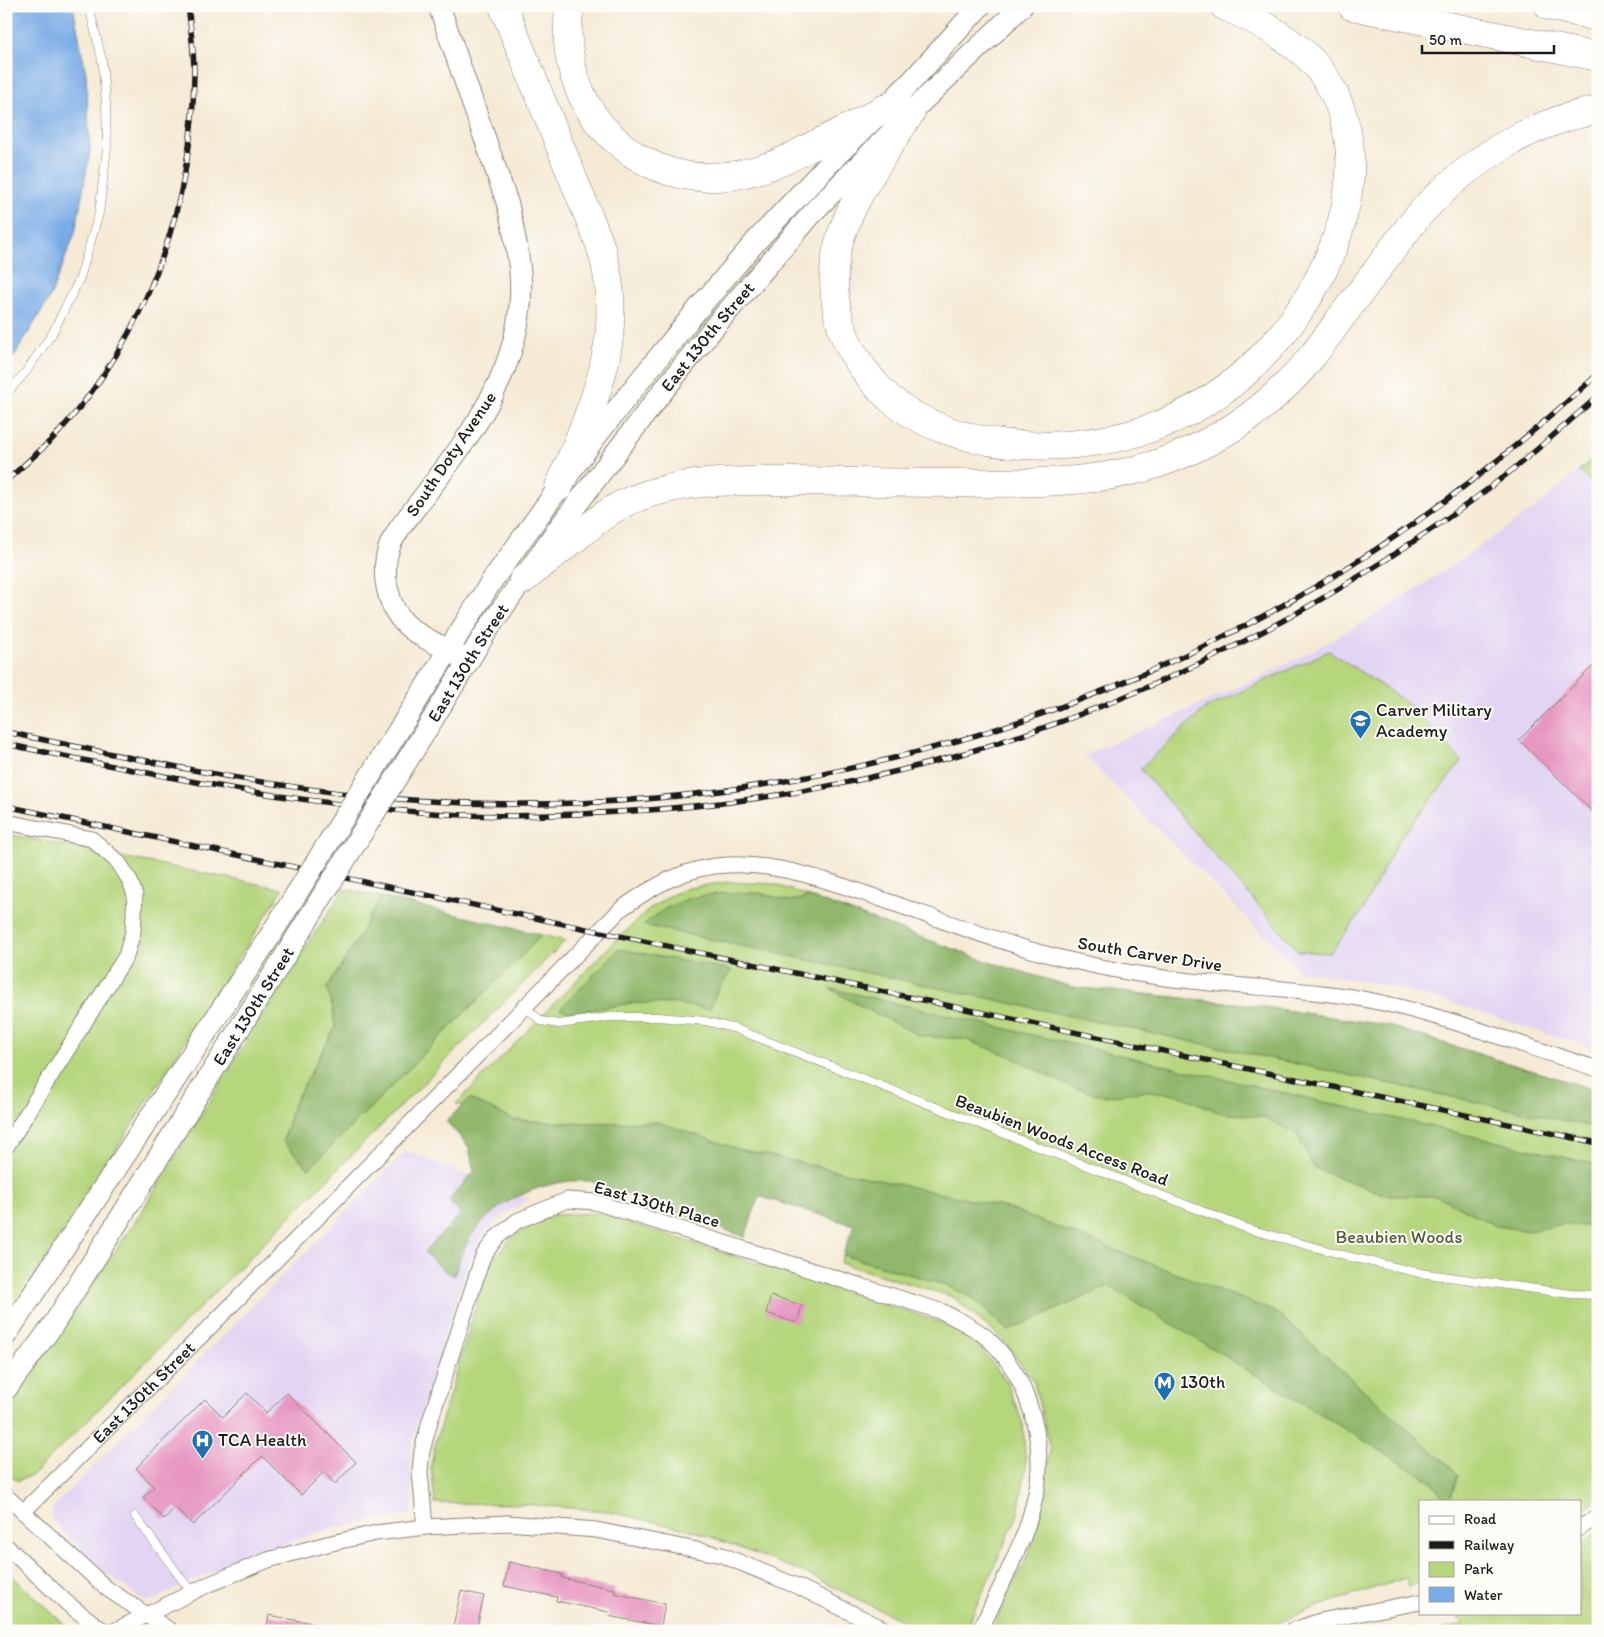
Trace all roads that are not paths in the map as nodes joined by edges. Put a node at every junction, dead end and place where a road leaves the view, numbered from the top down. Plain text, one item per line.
1 (89, 6) edge
2 (440, 6) edge
3 (503, 6) edge
4 (570, 6) edge
5 (980, 6) edge
6 (1022, 6) edge
7 (1224, 6) edge
8 (1352, 6) edge
9 (1549, 6) edge
10 (1598, 16) edge
11 (1598, 57) edge
12 (883, 109) junction
13 (1598, 110) edge
14 (911, 112) junction
15 (6, 394) edge
16 (559, 488) junction
17 (523, 580) junction
18 (449, 650) junction
19 (469, 662) junction
20 (6, 822) edge
21 (701, 868) joint
22 (525, 1007) junction
23 (1598, 1069) edge
24 (6, 1147) edge
25 (1598, 1295) edge
26 (6, 1335) edge
27 (6, 1389) edge
28 (6, 1496) edge
29 (23, 1512) junction
30 (135, 1516) dead end
31 (1598, 1516) edge
32 (425, 1527) junction
33 (1582, 1527) edge
34 (6, 1546) edge
35 (192, 1593) junction
36 (1419, 1602) edge
37 (146, 1615) junction
38 (104, 1631) edge
39 (114, 1631) edge
40 (170, 1631) edge
41 (888, 1631) edge
42 (980, 1631) edge
43 (1291, 1631) edge

1 - 15 lane
2 - 18 main road, South Doty Avenue
3 - 16 highway
4 - 12 highway
5 - 12 main road, East 130th Street
6 - 14 main road, East 130th Street
7 - 14 highway
8 - 11 highway
9 - 10 highway
12 - 16 main road, East 130th Street
13 - 17 highway
14 - 17 main road, East 130th Street
16 - 18 main road, East 130th Street
17 - 19 main road, East 130th Street
18 - 19 main road, South Doty Avenue
18 - 26 main road, East 130th Street, bridge
19 - 27 main road, East 130th Street, bridge
20 - 24 street
21 - 22 street, East 130th Street
21 - 23 street, South Carver Drive
22 - 25 lane, Beaubien Woods Access Road
22 - 29 street, East 130th Street
28 - 29 street
29 - 37 street
30 - 35 lane
31 - 33 street
32 - 35 street
32 - 41 street
32 - 42 street, East 130th Place
34 - 38 street
35 - 37 street
36 - 43 street
37 - 39 street
37 - 40 street

